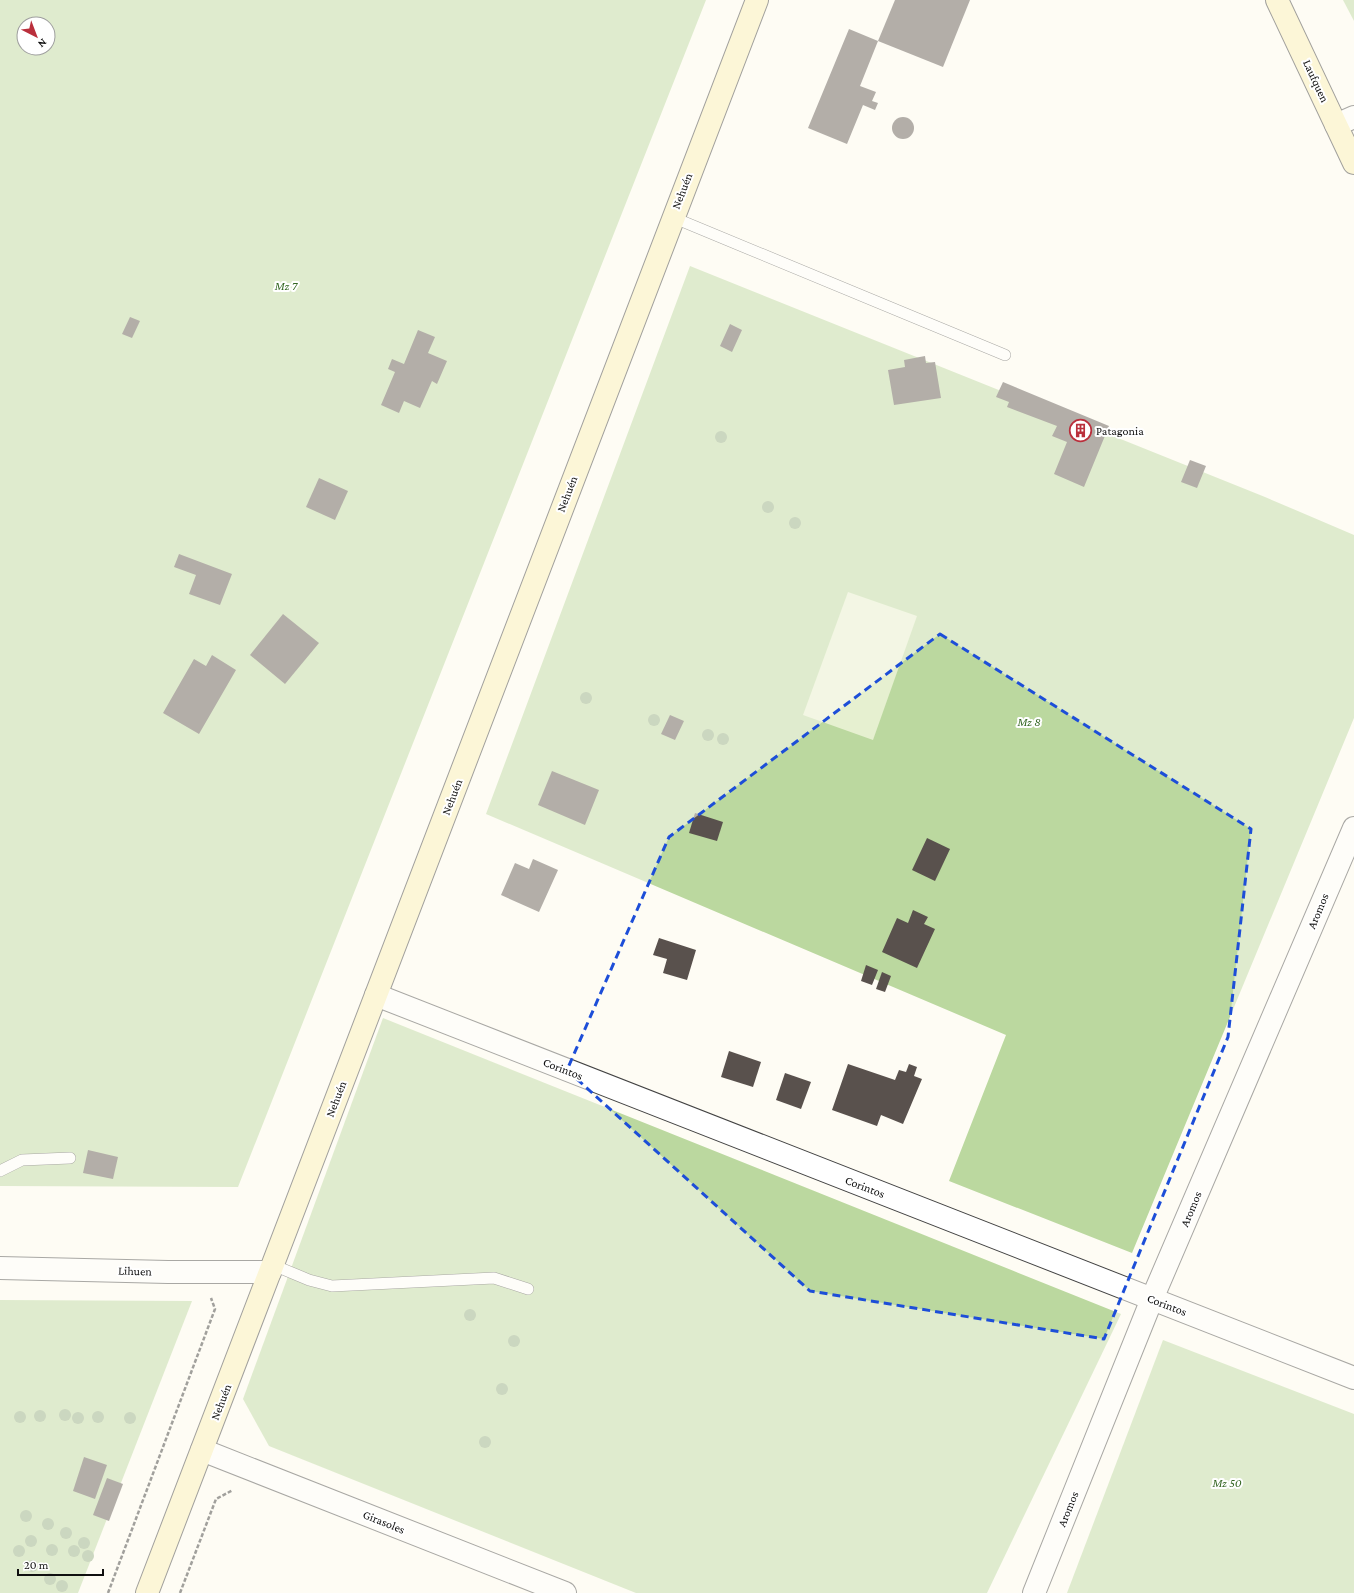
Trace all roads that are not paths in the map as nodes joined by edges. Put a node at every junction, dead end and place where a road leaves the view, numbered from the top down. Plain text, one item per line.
1 (757, 0) edge
2 (1277, 0) edge
3 (1345, 121) edge
4 (1354, 163) edge
5 (672, 217) junction
6 (1006, 355) dead end
7 (1354, 828) edge
8 (376, 996) junction
9 (70, 1158) dead end
10 (0, 1171) edge
11 (0, 1268) edge
12 (272, 1269) junction
13 (528, 1289) dead end
14 (1152, 1299) junction
15 (1354, 1378) edge
16 (202, 1450) junction
17 (147, 1593) edge
18 (565, 1593) edge
19 (1034, 1593) edge

1 - 5 street, Nehuén
2 - 3 street, Laufquen
3 - 4 street, Laufquen
5 - 6 lane
5 - 8 street, Nehuén
7 - 14 street, Aromos
8 - 12 street, Nehuén
8 - 14 street, Corintos
9 - 10 lane
11 - 12 street, Lihuen
12 - 13 lane
12 - 16 street, Nehuén
14 - 15 street, Corintos
14 - 19 street, Aromos
16 - 17 street, Nehuén
16 - 18 street, Girasoles

